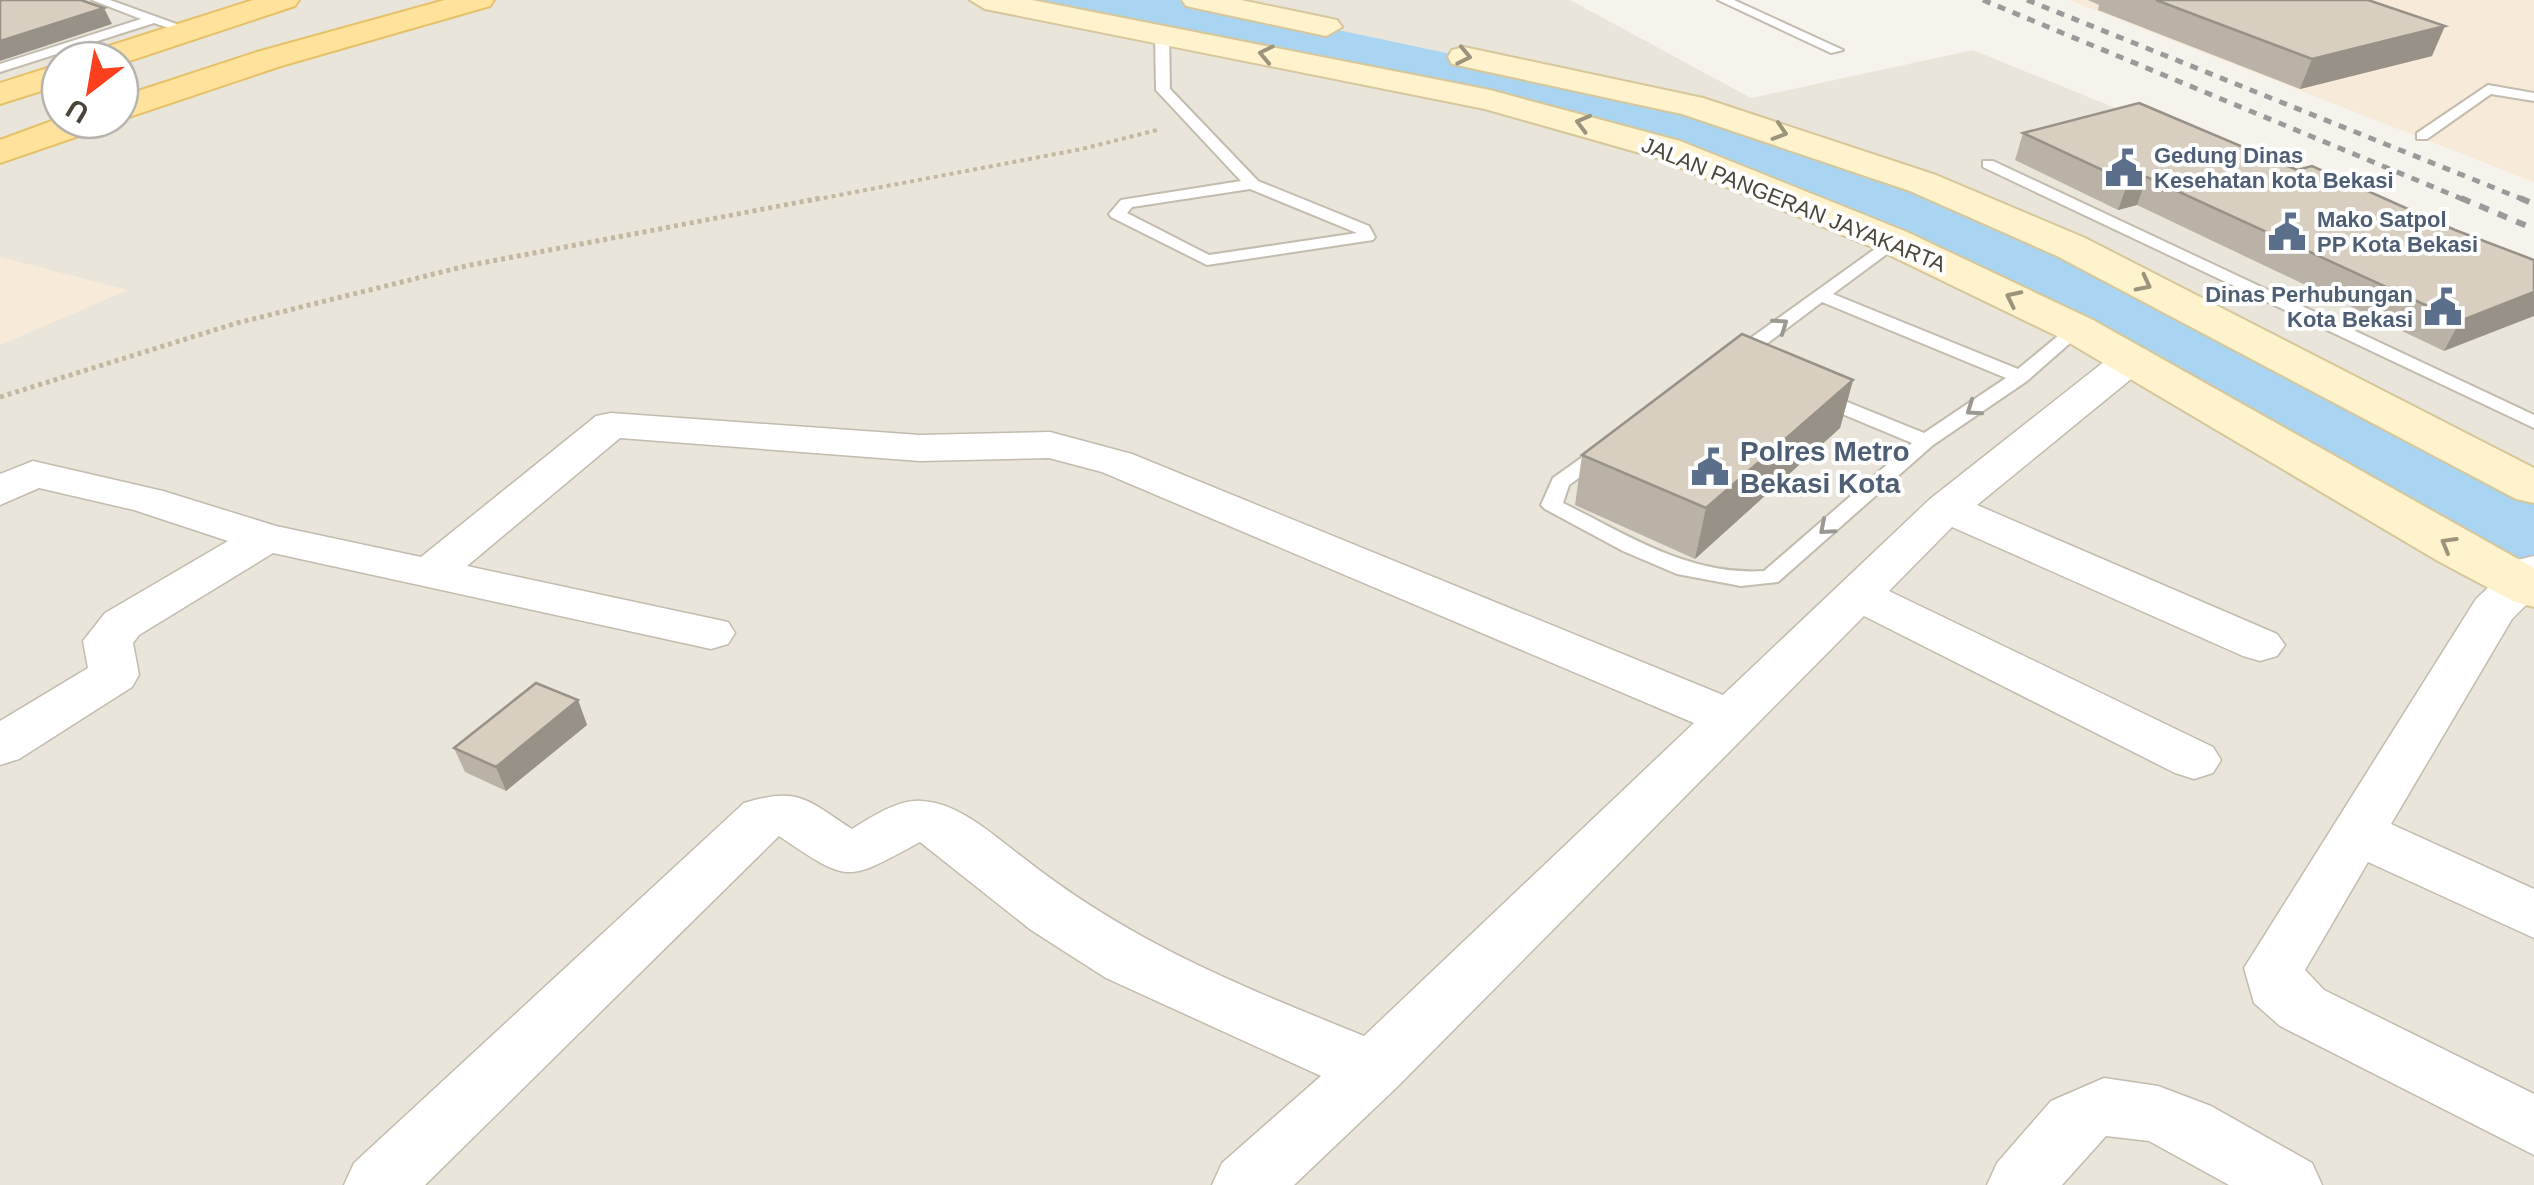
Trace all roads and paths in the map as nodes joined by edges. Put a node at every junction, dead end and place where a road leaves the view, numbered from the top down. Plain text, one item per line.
1 (98, 0) edge
2 (284, 0) edge
3 (399, 0) edge
4 (479, 0) edge
5 (985, 0) edge
6 (1197, 0) edge
7 (1724, 0) edge
8 (317, 10) dead end
9 (154, 19) junction
10 (187, 30) junction
11 (1162, 32) junction
12 (1368, 36) dead end
13 (140, 46) edge
14 (1425, 48) dead end
15 (1836, 50) dead end
16 (140, 65) edge
17 (0, 68) edge
18 (140, 78) edge
19 (40, 81) edge
20 (0, 94) edge
21 (2534, 97) edge
22 (40, 99) edge
23 (140, 102) edge
24 (0, 112) edge
25 (40, 113) edge
26 (1192, 122) junction
27 (0, 128) edge
28 (2422, 136) dead end
29 (40, 138) edge
30 (0, 152) edge
31 (1988, 164) dead end
32 (1252, 184) junction
33 (1893, 241) junction
34 (1822, 296) junction
35 (2077, 329) junction
36 (2133, 358) junction
37 (1731, 368) edge
38 (2020, 377) junction
39 (1801, 390) edge
40 (0, 397) edge
41 (2534, 422) edge
42 (1622, 438) edge
43 (1926, 441) junction
44 (2534, 488) edge
45 (0, 492) edge
46 (1946, 508) junction
47 (266, 538) junction
48 (430, 574) junction
49 (2530, 578) edge
50 (1861, 596) junction
51 (711, 633) dead end
52 (2260, 645) dead end
53 (1732, 720) junction
54 (0, 746) edge
55 (2194, 760) dead end
56 (2355, 832) junction
57 (2534, 914) edge
58 (1373, 1070) junction
59 (2534, 1126) edge
60 (378, 1185) edge
61 (1246, 1185) edge
62 (2021, 1185) edge
63 (2288, 1185) edge

1 - 9 lane
2 - 10 main road
3 - 18 main road
4 - 23 main road
5 - 11 street, JALAN PANGERAN JAYAKARTA
6 - 12 street
7 - 15 lane
8 - 16 main road
9 - 10 lane
9 - 17 lane
10 - 13 main road
11 - 26 lane
33 -> 11 street, JALAN PANGERAN JAYAKARTA
14 -> 44 street, JALAN PANGERAN JAYAKARTA
19 - 20 main road
21 - 28 lane
22 - 24 main road
25 - 27 main road
26 - 32 lane
26 - 40 path
29 - 30 main road
31 - 41 lane
32 - 32 lane
33 - 34 lane
35 -> 33 street, JALAN PANGERAN JAYAKARTA
37 -> 34 lane
34 - 38 lane
35 - 36 street, JALAN PANGERAN JAYAKARTA
35 - 38 lane
36 - 46 street
49 -> 36 street, JALAN PANGERAN JAYAKARTA
38 -> 43 lane
39 - 43 lane
43 -> 42 lane
45 - 47 street
46 - 50 street
46 - 52 street
47 - 48 street
47 - 54 street
48 - 51 street
48 - 53 street
49 - 56 street
50 - 53 street
50 - 55 street
53 - 58 street
56 - 57 street
56 - 59 street
58 - 60 street
58 - 61 street
62 - 63 street

